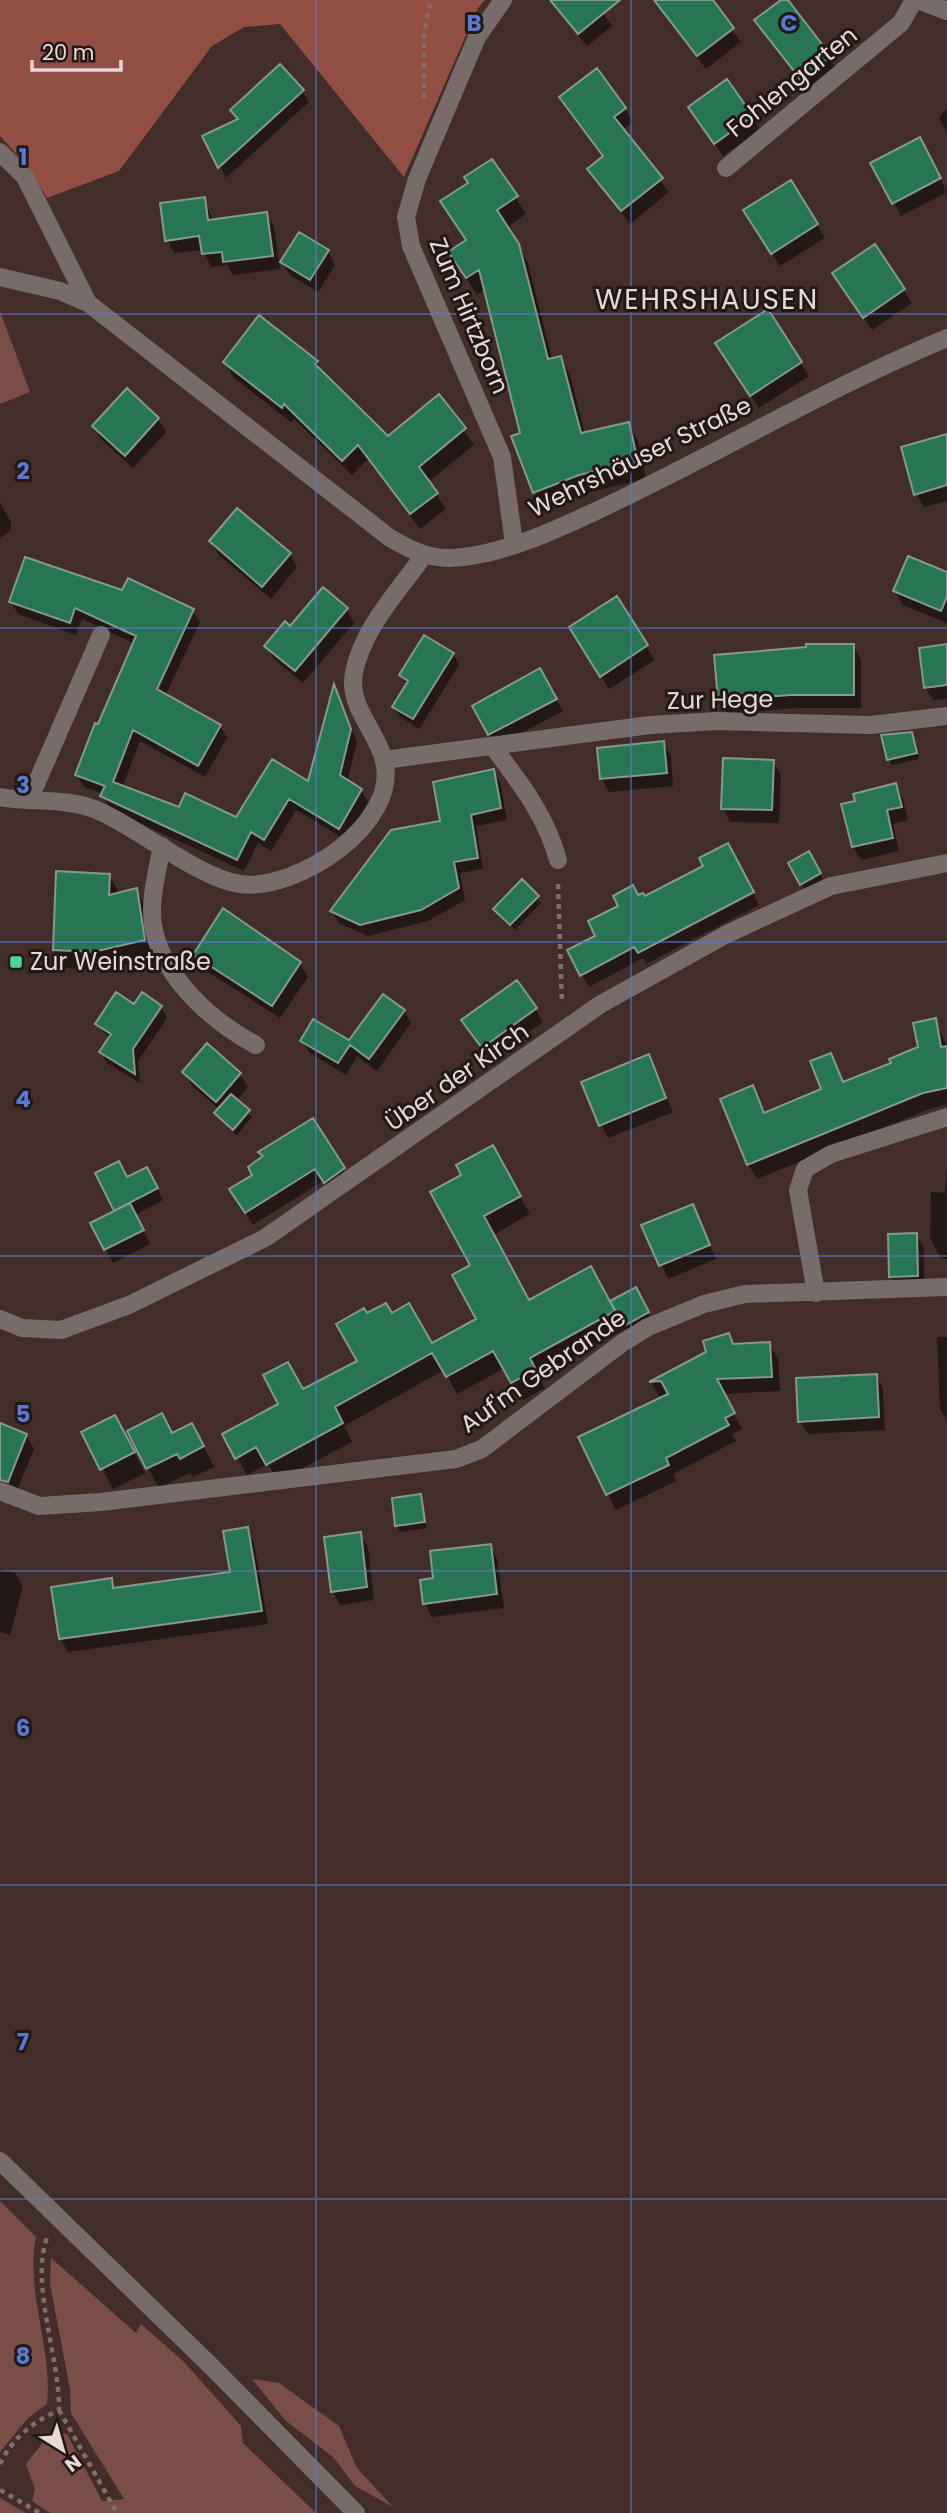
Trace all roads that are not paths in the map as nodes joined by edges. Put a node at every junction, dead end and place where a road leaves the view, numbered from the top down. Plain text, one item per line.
1 (503, 0) edge
2 (916, 0) edge
3 (947, 11) edge
4 (0, 152) edge
5 (726, 168) dead end
6 (0, 276) edge
7 (88, 303) junction
8 (947, 338) edge
9 (514, 543) junction
10 (424, 555) junction
11 (101, 635) dead end
12 (947, 716) edge
13 (494, 748) junction
14 (384, 760) junction
15 (0, 797) edge
16 (30, 798) junction
17 (162, 846) junction
18 (558, 860) road end
19 (947, 863) edge
20 (256, 1045) dead end
21 (947, 1117) edge
22 (947, 1287) edge
23 (816, 1293) junction
24 (0, 1320) edge
25 (0, 1490) edge
26 (0, 2161) edge
27 (356, 2513) edge

1 - 9 street, Zum Hirtzborn
2 - 3 street, Fohlengarten
2 - 5 street, Fohlengarten
4 - 7 street, Wehrshäuser Straße
6 - 7 street, Wehrshäuser Straße
7 - 10 street, Wehrshäuser Straße
8 - 9 street, Wehrshäuser Straße
9 - 10 street, Wehrshäuser Straße
10 - 14 street
11 - 16 street
12 - 13 street, Zur Hege
13 - 14 street, Zur Hege
13 - 18 street
14 - 17 street
15 - 16 street
16 - 17 street
17 - 20 street
19 - 24 street, Über der Kirch
21 - 23 street
22 - 23 street, Auf'm Gebrande
23 - 25 street, Auf'm Gebrande
26 - 27 street

